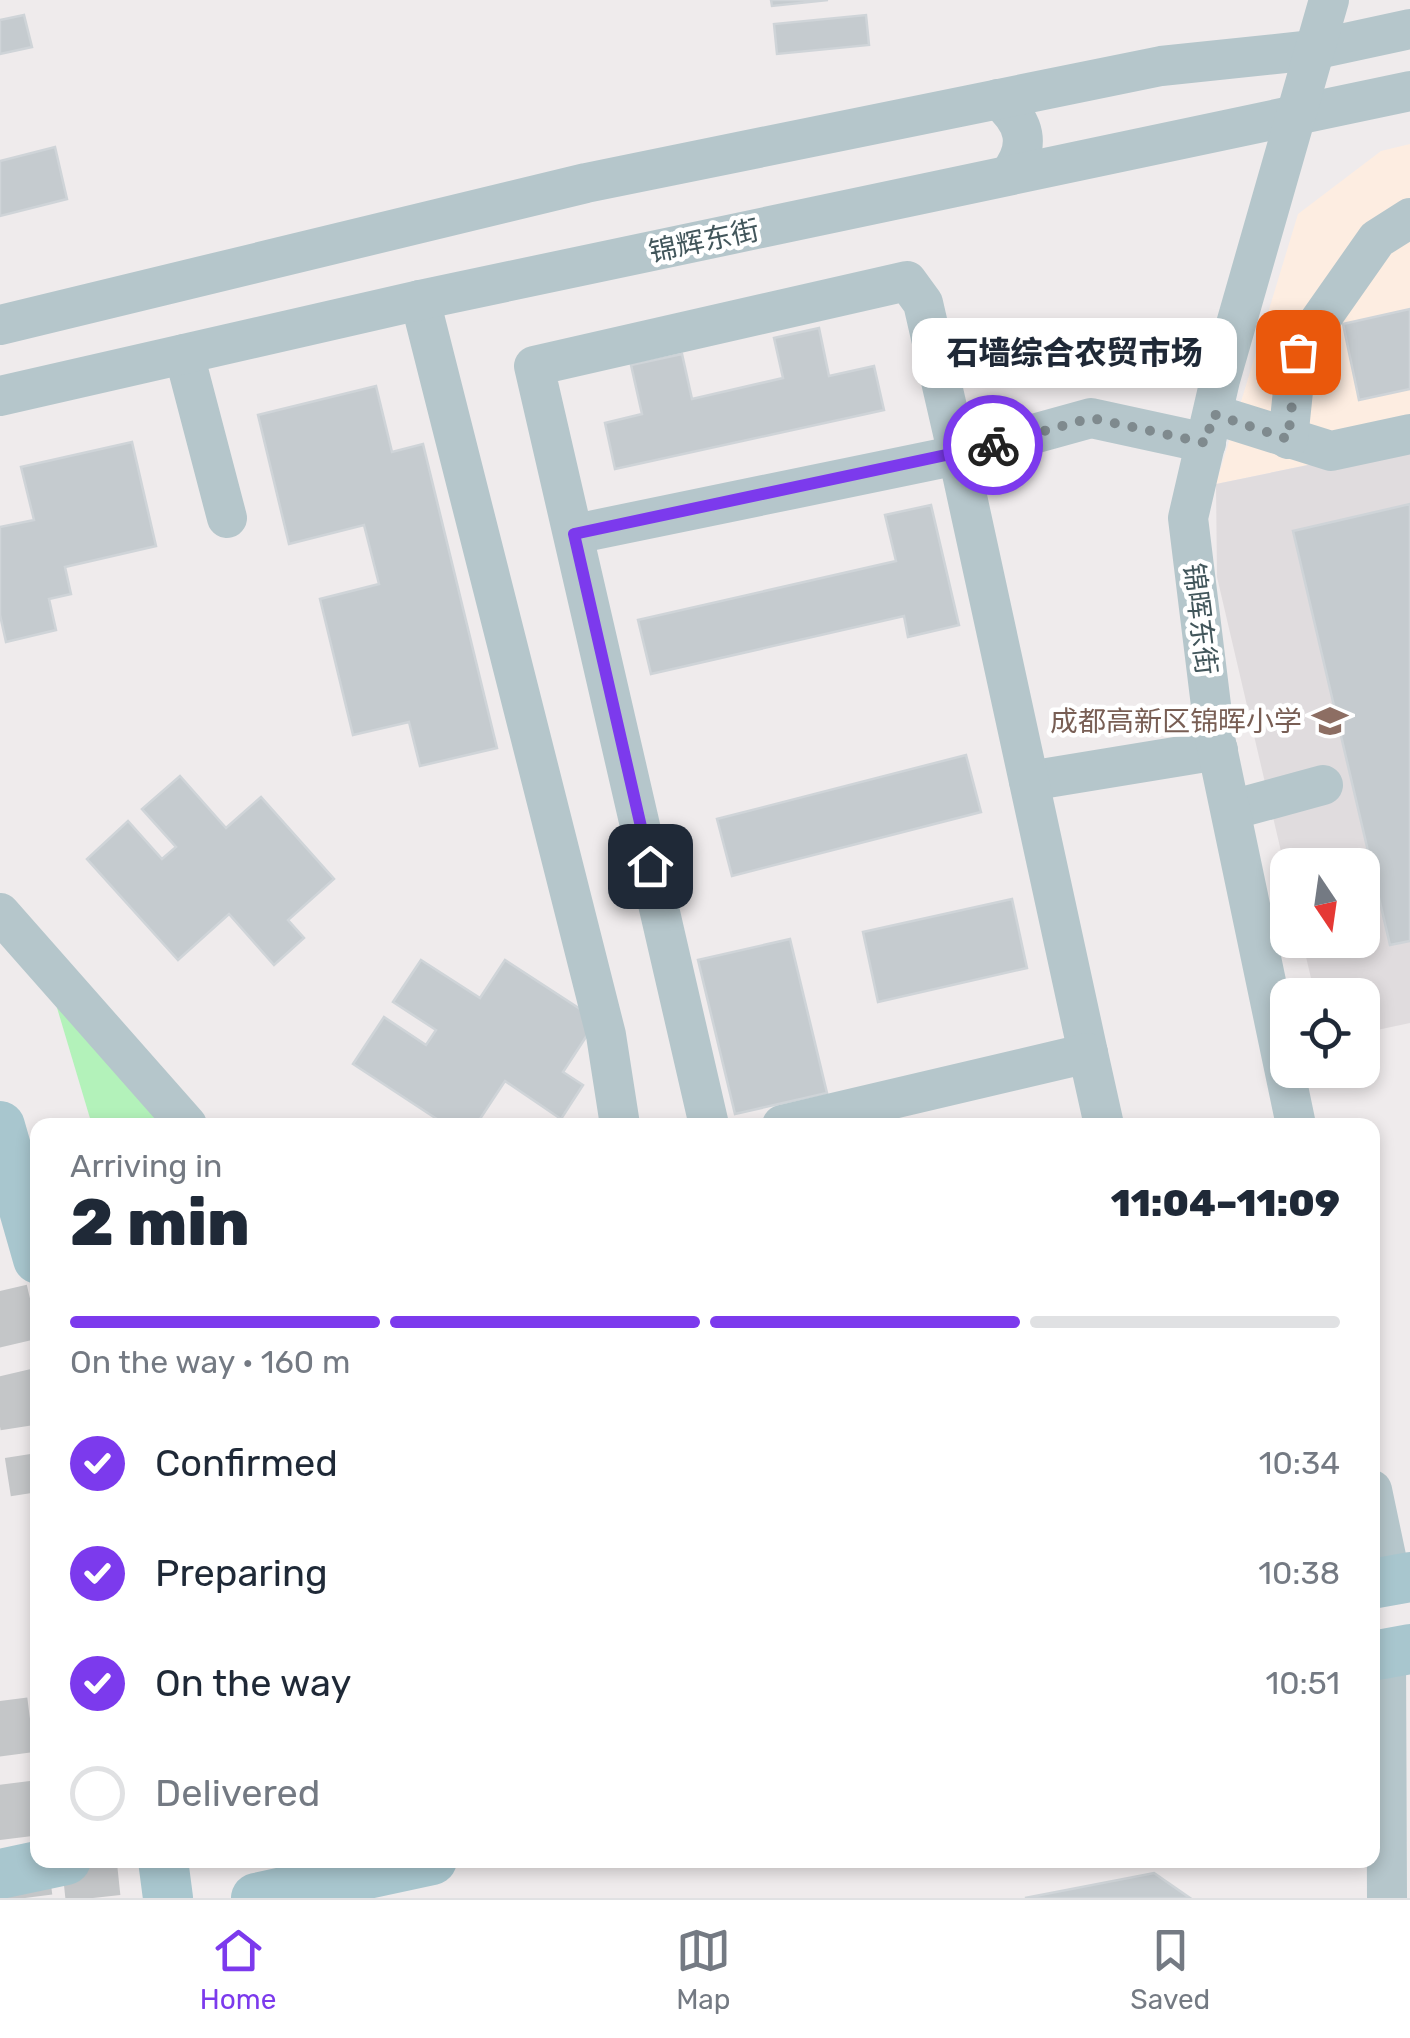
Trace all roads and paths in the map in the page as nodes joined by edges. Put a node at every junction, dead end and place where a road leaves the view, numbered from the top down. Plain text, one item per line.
1 (1329, 0) edge
2 (1410, 28) edge
3 (1313, 50) junction
4 (1410, 91) edge
5 (998, 99) junction
6 (1292, 119) junction
7 (1009, 175) junction
8 (1410, 218) edge
9 (420, 300) junction
10 (0, 325) edge
11 (184, 354) junction
12 (0, 396) edge
13 (1209, 428) junction
14 (1410, 434) edge
15 (1288, 439) junction
16 (958, 455) junction
17 (227, 518) dead end
18 (574, 534) junction
19 (1218, 750) junction
20 (1029, 781) junction
21 (1323, 785) dead end
22 (1231, 810) junction
23 (0, 912) edge
24 (1088, 1053) junction
25 (181, 1118) edge
26 (619, 1118) edge
27 (707, 1118) edge
28 (812, 1118) edge
29 (1102, 1118) edge
30 (1295, 1118) edge
31 (0, 1126) edge
32 (30, 1231) edge
33 (1380, 1528) edge
34 (1391, 1581) edge
35 (1389, 1652) edge
36 (30, 1868) edge
37 (163, 1868) edge
38 (395, 1868) edge
39 (0, 1874) edge
40 (168, 1898) edge
41 (256, 1898) edge
42 (1387, 1898) edge

1 - 3 street, 锦晖东街
2 - 3 street
3 - 5 street
3 - 6 street, 锦晖东街
4 - 6 street, 锦辉东街
5 - 7 street
5 - 10 street
6 - 7 street, 锦辉东街
6 - 13 street, 锦晖东街
7 - 9 street, 锦辉东街
8 - 15 street
9 - 11 street, 锦辉东街
9 - 26 street
11 - 12 street, 锦辉东街
11 - 17 street
13 - 15 street
13 - 16 street
13 - 19 street, 锦晖东街
14 - 15 street
16 - 18 street
16 - 18 street
16 - 20 street
18 - 27 street
19 - 20 street
19 - 22 street, 锦晖东街
20 - 24 street
21 - 22 street
22 - 30 street, 锦晖东街
23 - 25 street
24 - 28 street
24 - 29 street
31 - 32 main road
33 - 34 street
35 - 42 street
36 - 39 main road
37 - 40 main road
38 - 41 main road

